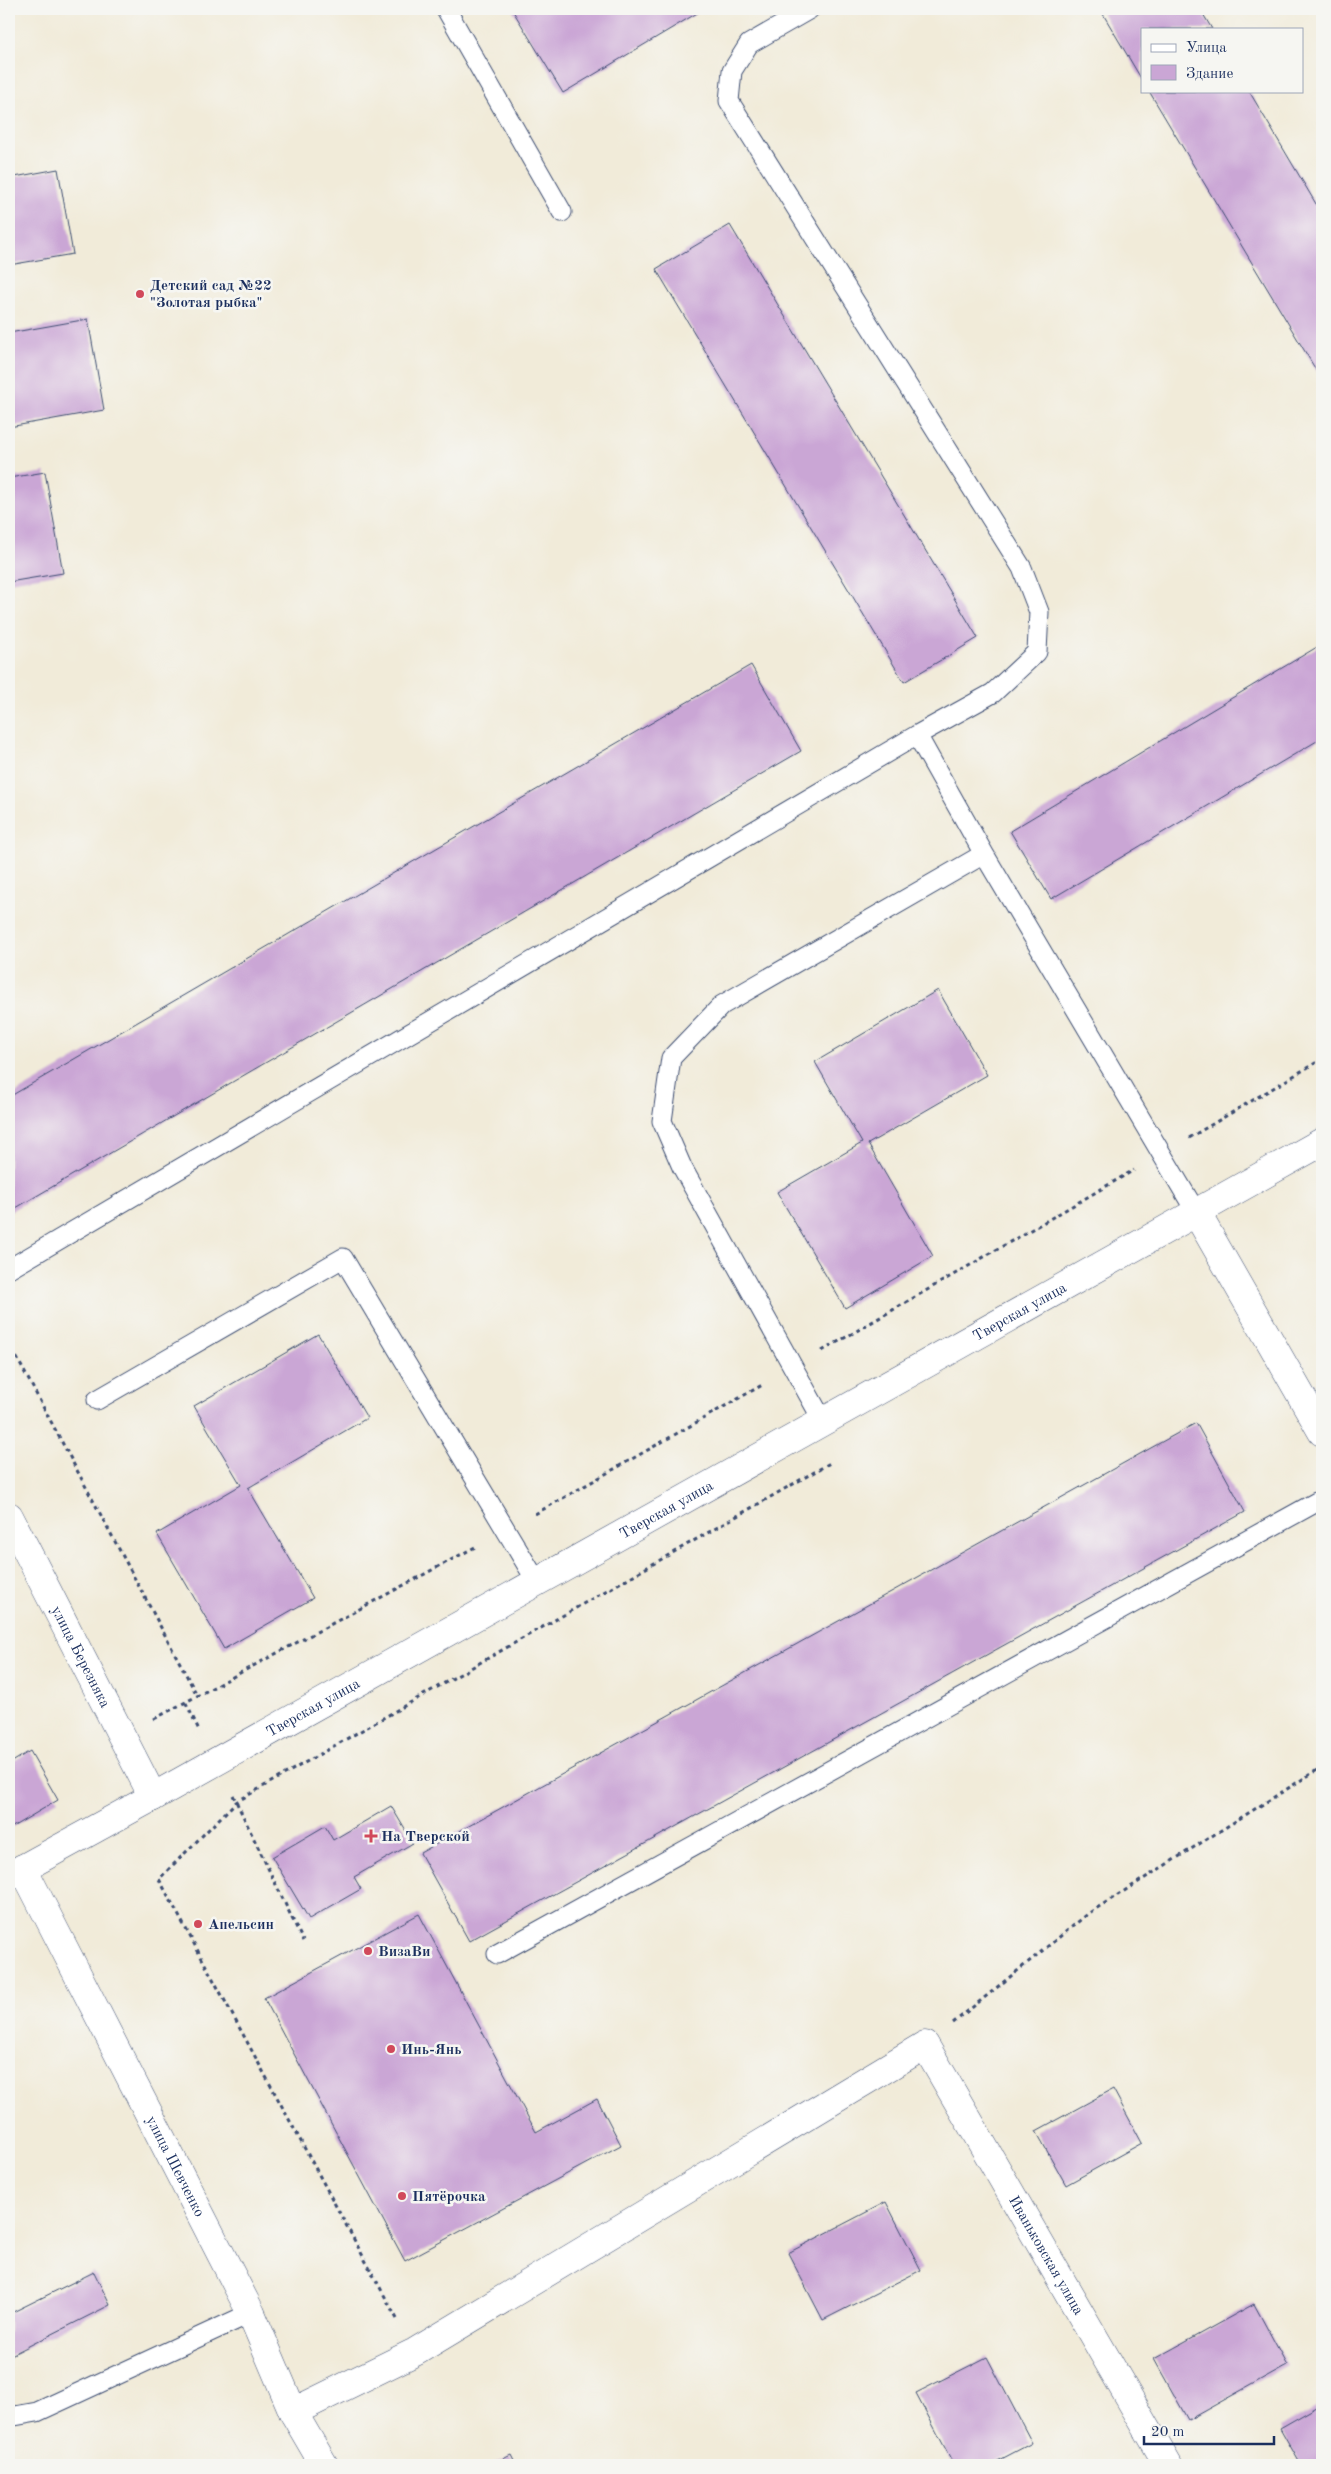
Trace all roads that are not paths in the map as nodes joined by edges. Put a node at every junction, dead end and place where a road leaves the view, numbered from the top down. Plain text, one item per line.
1 (446, 9) edge
2 (810, 9) edge
3 (562, 212) dead end
4 (917, 735) junction
5 (984, 854) junction
6 (1322, 1142) edge
7 (1196, 1212) junction
8 (9, 1269) edge
9 (97, 1400) dead end
10 (823, 1421) junction
11 (1322, 1432) edge
12 (1322, 1499) edge
13 (9, 1516) edge
14 (537, 1582) junction
15 (153, 1797) junction
16 (16, 1872) edge
17 (497, 1954) dead end
18 (251, 2313) junction
19 (293, 2412) junction
20 (9, 2417) edge
21 (324, 2465) edge
22 (1168, 2465) edge

1 - 3 lane
2 - 4 lane
4 - 5 lane
4 - 8 lane
5 - 7 lane
5 - 10 lane
6 - 7 street, Тверская улица
7 - 10 street, Тверская улица
7 - 11 street
9 - 14 lane
10 - 14 street, Тверская улица
12 - 17 lane
13 - 15 street, улица Березняка
14 - 15 street, Тверская улица
15 - 16 street, Тверская улица
16 - 18 street, улица Шевченко
18 - 19 street, улица Шевченко
18 - 20 lane
19 - 21 street, улица Шевченко
19 - 22 street, Иваньковская улица

